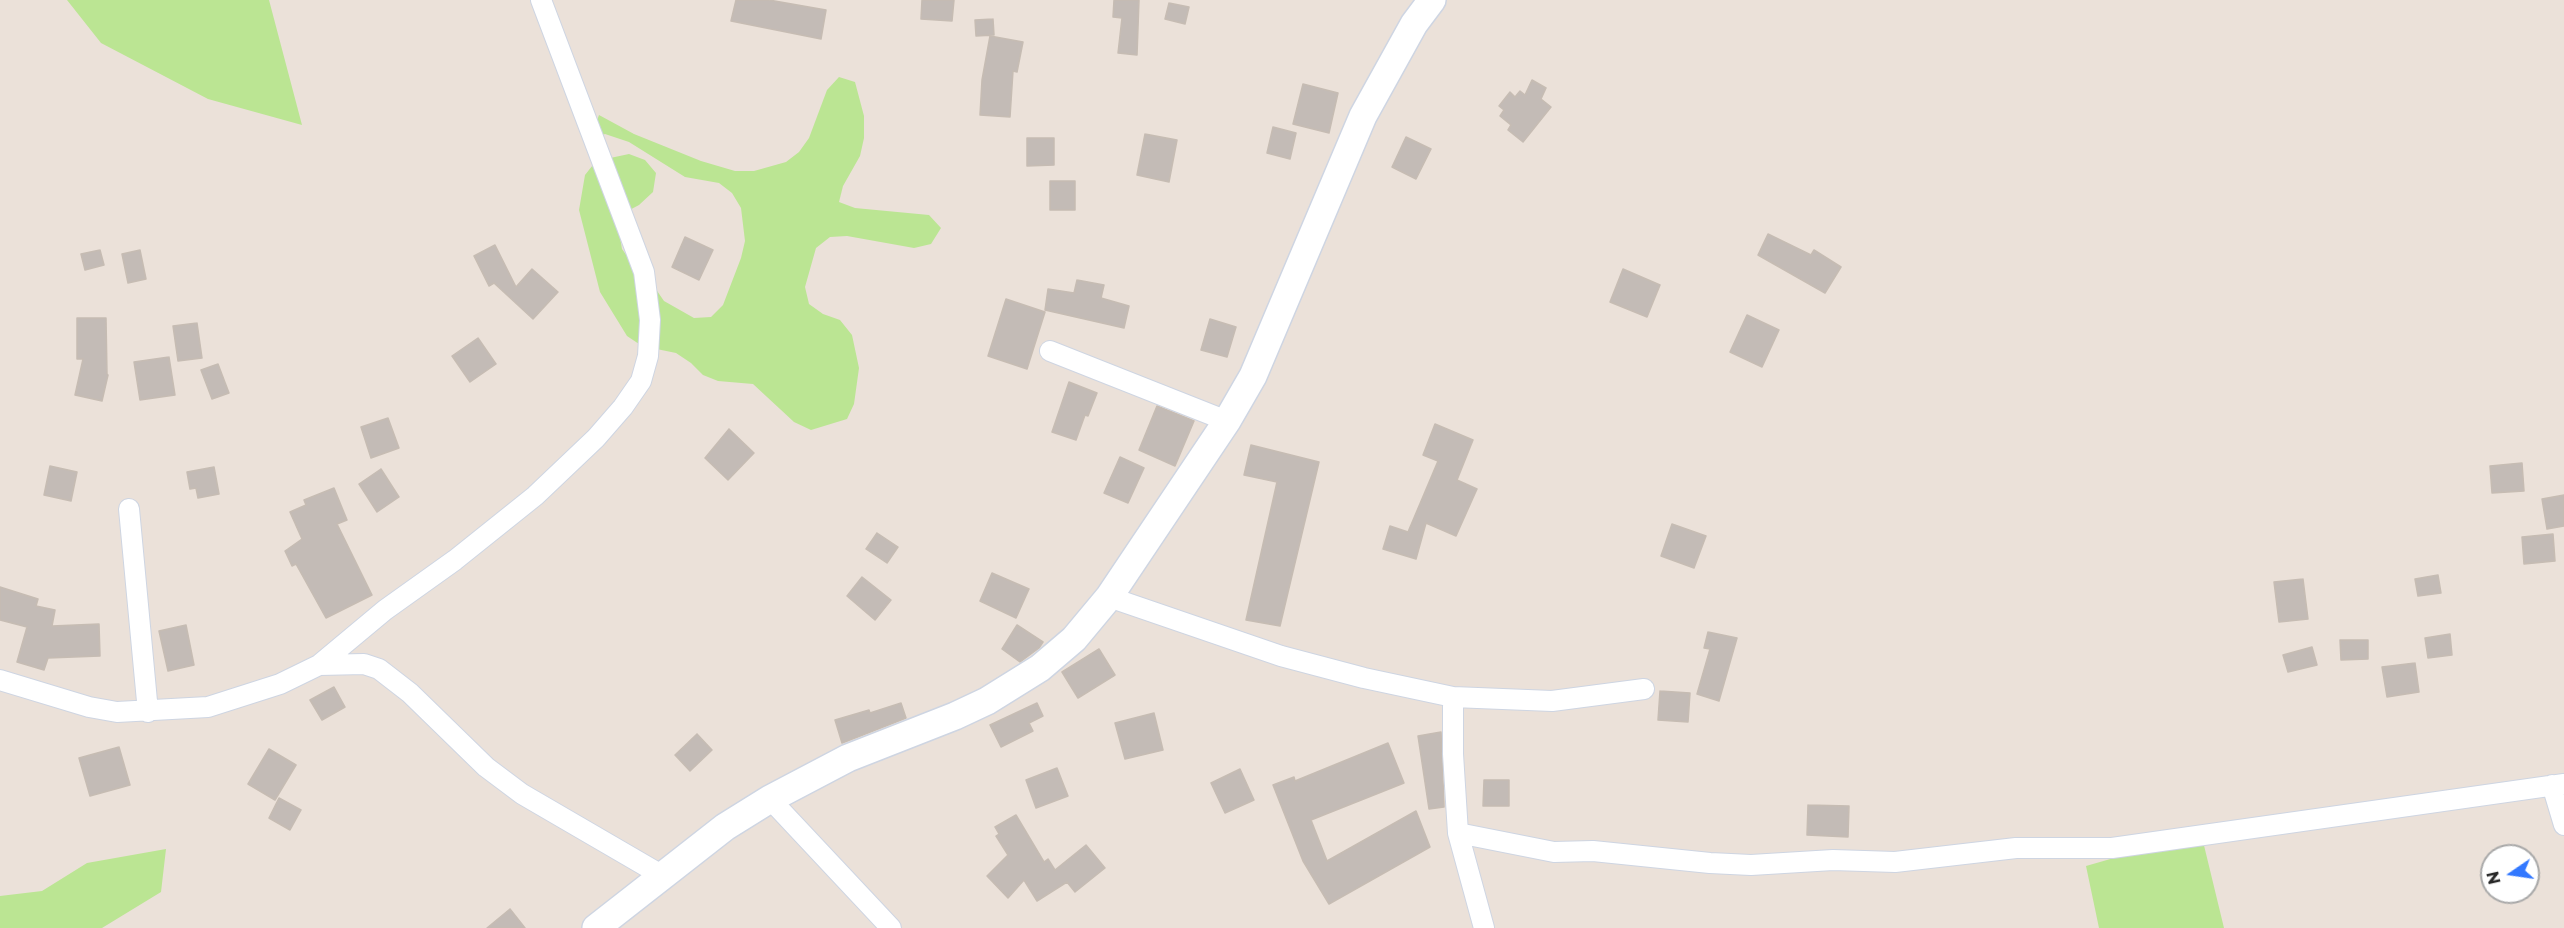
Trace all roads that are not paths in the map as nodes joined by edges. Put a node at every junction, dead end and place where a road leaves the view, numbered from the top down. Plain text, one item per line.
1 (541, 0) edge
2 (1432, 0) edge
3 (1050, 351) dead end
4 (1227, 421) junction
5 (129, 508) dead end
6 (1109, 597) junction
7 (319, 665) junction
8 (0, 680) edge
9 (1644, 689) dead end
10 (1453, 697) junction
11 (148, 712) junction
12 (2558, 785) edge
13 (770, 799) junction
14 (2564, 825) edge
15 (1458, 833) junction
16 (663, 876) junction
17 (596, 928) edge
18 (891, 928) edge
19 (1484, 928) edge

1 - 7 street
2 - 4 street
3 - 4 street
4 - 6 street
5 - 11 street
6 - 10 street
6 - 13 street
7 - 11 street
7 - 16 street
8 - 11 street
9 - 10 street
10 - 15 street
12 - 14 street
12 - 15 street
13 - 16 street
13 - 18 street
15 - 19 street
16 - 17 street

